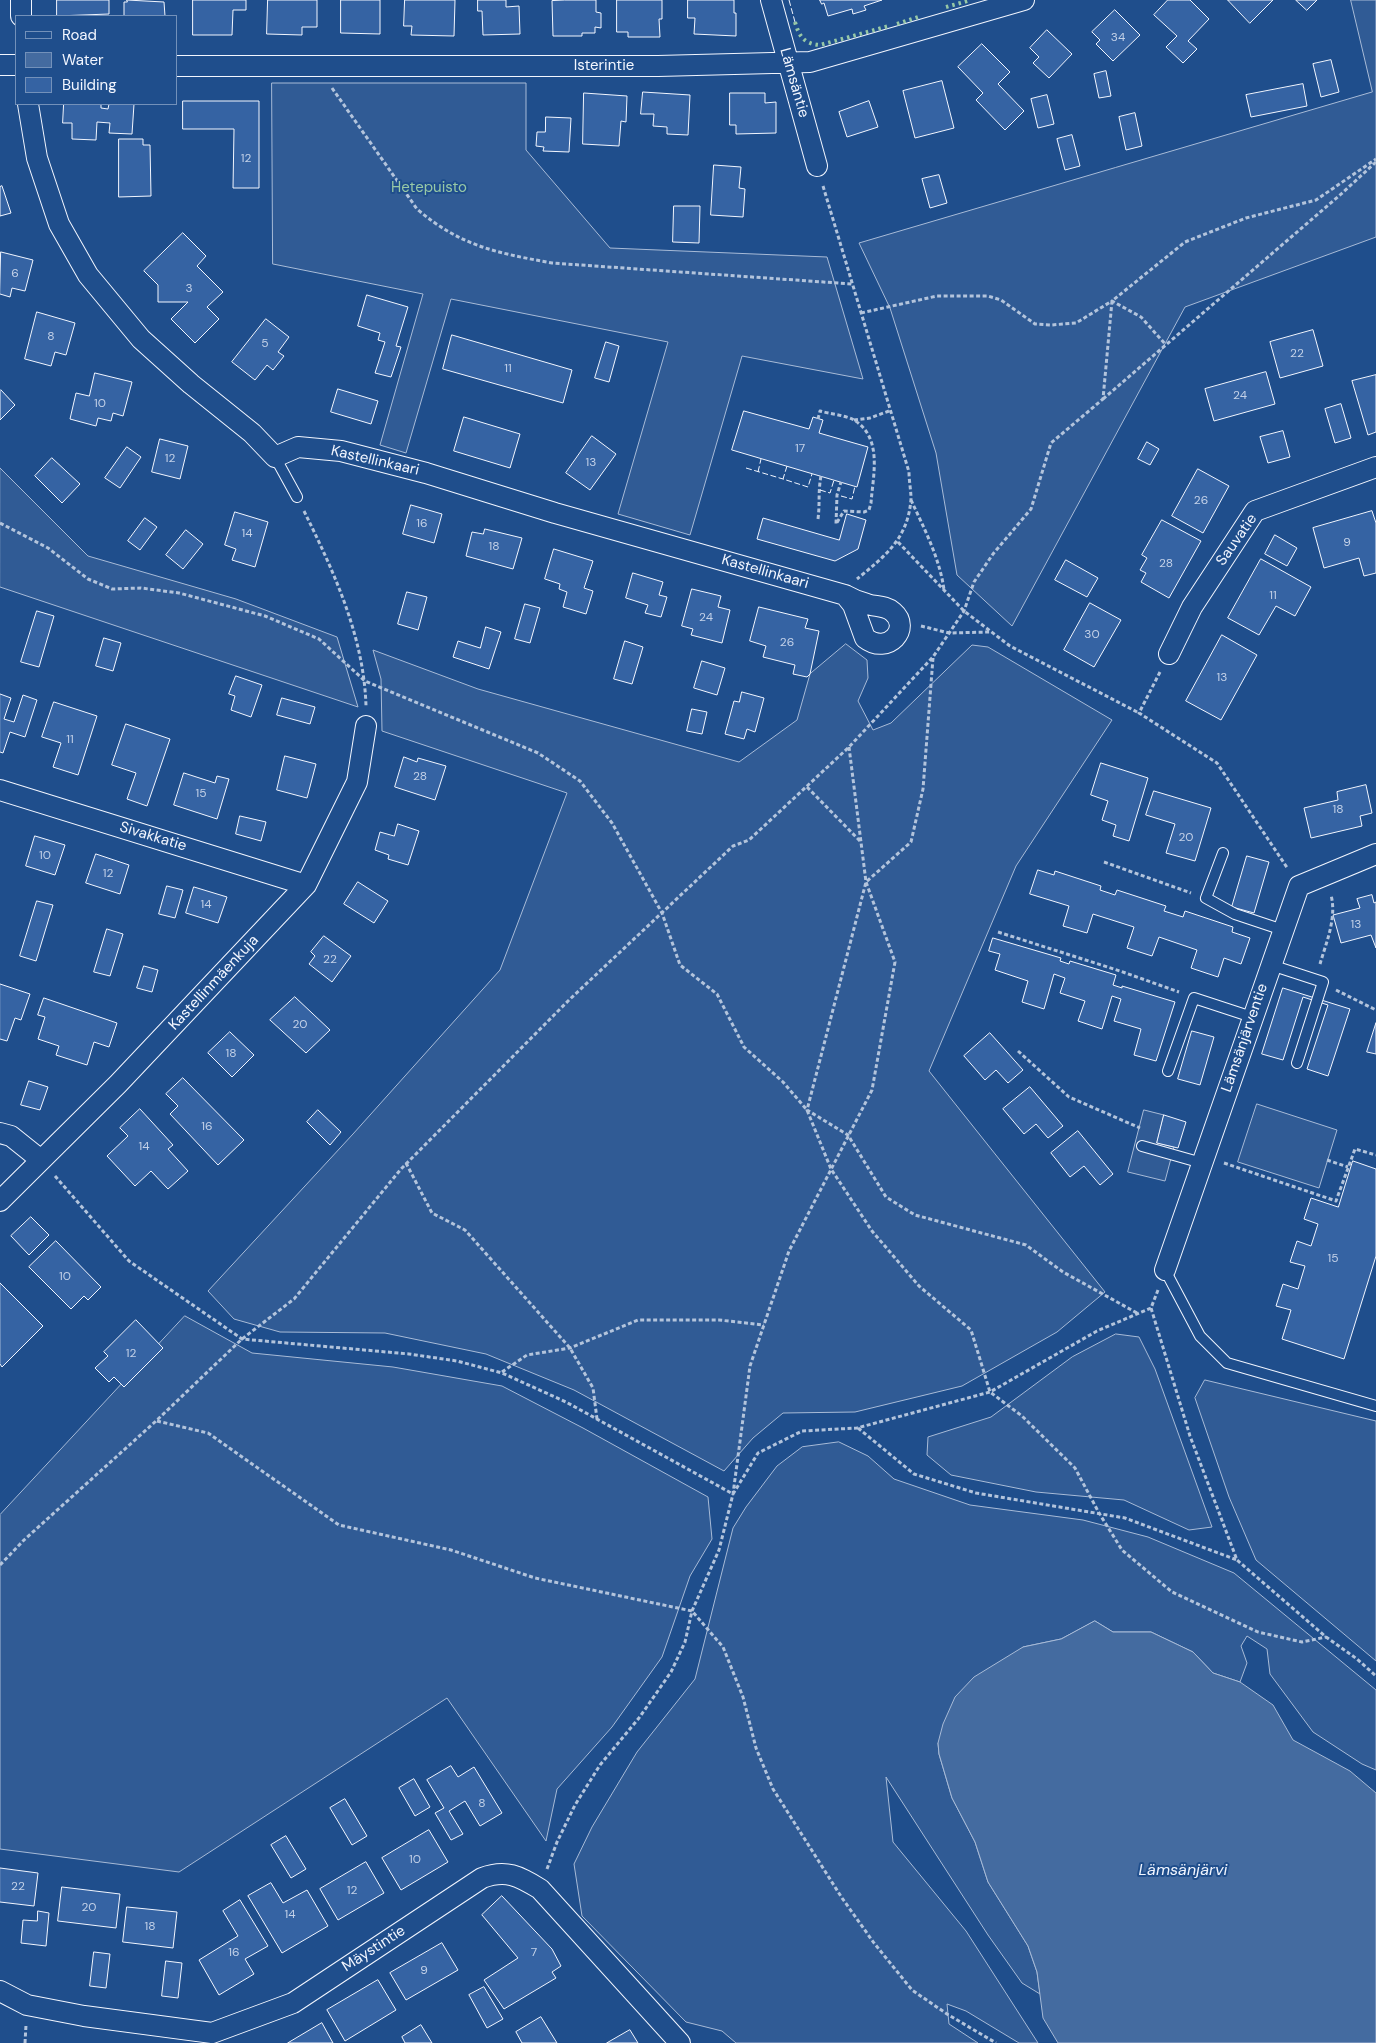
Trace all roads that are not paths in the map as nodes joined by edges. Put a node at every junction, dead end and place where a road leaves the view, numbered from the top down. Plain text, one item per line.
1 (22, 0) edge
2 (771, 0) edge
3 (1024, 0) edge
4 (21, 15) edge
5 (788, 62) junction
6 (0, 65) edge
7 (15, 65) edge
8 (178, 66) edge
9 (28, 105) edge
10 (817, 166) road end
11 (275, 457) junction
12 (1376, 467) edge
13 (297, 497) road end
14 (845, 595) junction
15 (1169, 654) road end
16 (366, 726) road end
17 (0, 790) edge
18 (1223, 853) dead end
19 (1376, 854) edge
20 (306, 885) junction
21 (1284, 930) junction
22 (1271, 965) junction
23 (1252, 1018) junction
24 (1297, 1063) dead end
25 (1168, 1071) dead end
26 (0, 1132) edge
27 (1142, 1146) dead end
28 (42, 1160) junction
29 (1203, 1160) junction
30 (0, 1201) edge
31 (1165, 1270) joint
32 (1376, 1406) edge
33 (0, 1991) edge
34 (680, 2043) edge

1 - 4 street
2 - 5 street, Lämsäntie
3 - 5 street, Isterintie
5 - 8 street, Isterintie
5 - 10 street, Lämsäntie
6 - 7 street
9 - 11 street
11 - 13 lane
11 - 14 street, Kastellinkaari
12 - 15 street, Sauvatie
14 - 14 street, Kastellinkaari
16 - 20 street, Kastellinmäenkuja
17 - 20 street, Sivakkatie
18 - 21 lane
19 - 21 street, Lämsänjärventie
20 - 28 street, Kastellinmäenkuja
21 - 22 street, Lämsänjärventie
22 - 23 street, Lämsänjärventie
22 - 24 lane
23 - 25 lane
23 - 29 street, Lämsänjärventie
26 - 28 street
27 - 29 lane
28 - 30 street, Kastellinmäenkuja
29 - 31 street, Lämsänjärventie
31 - 32 lane
33 - 34 street, Mäystintie

